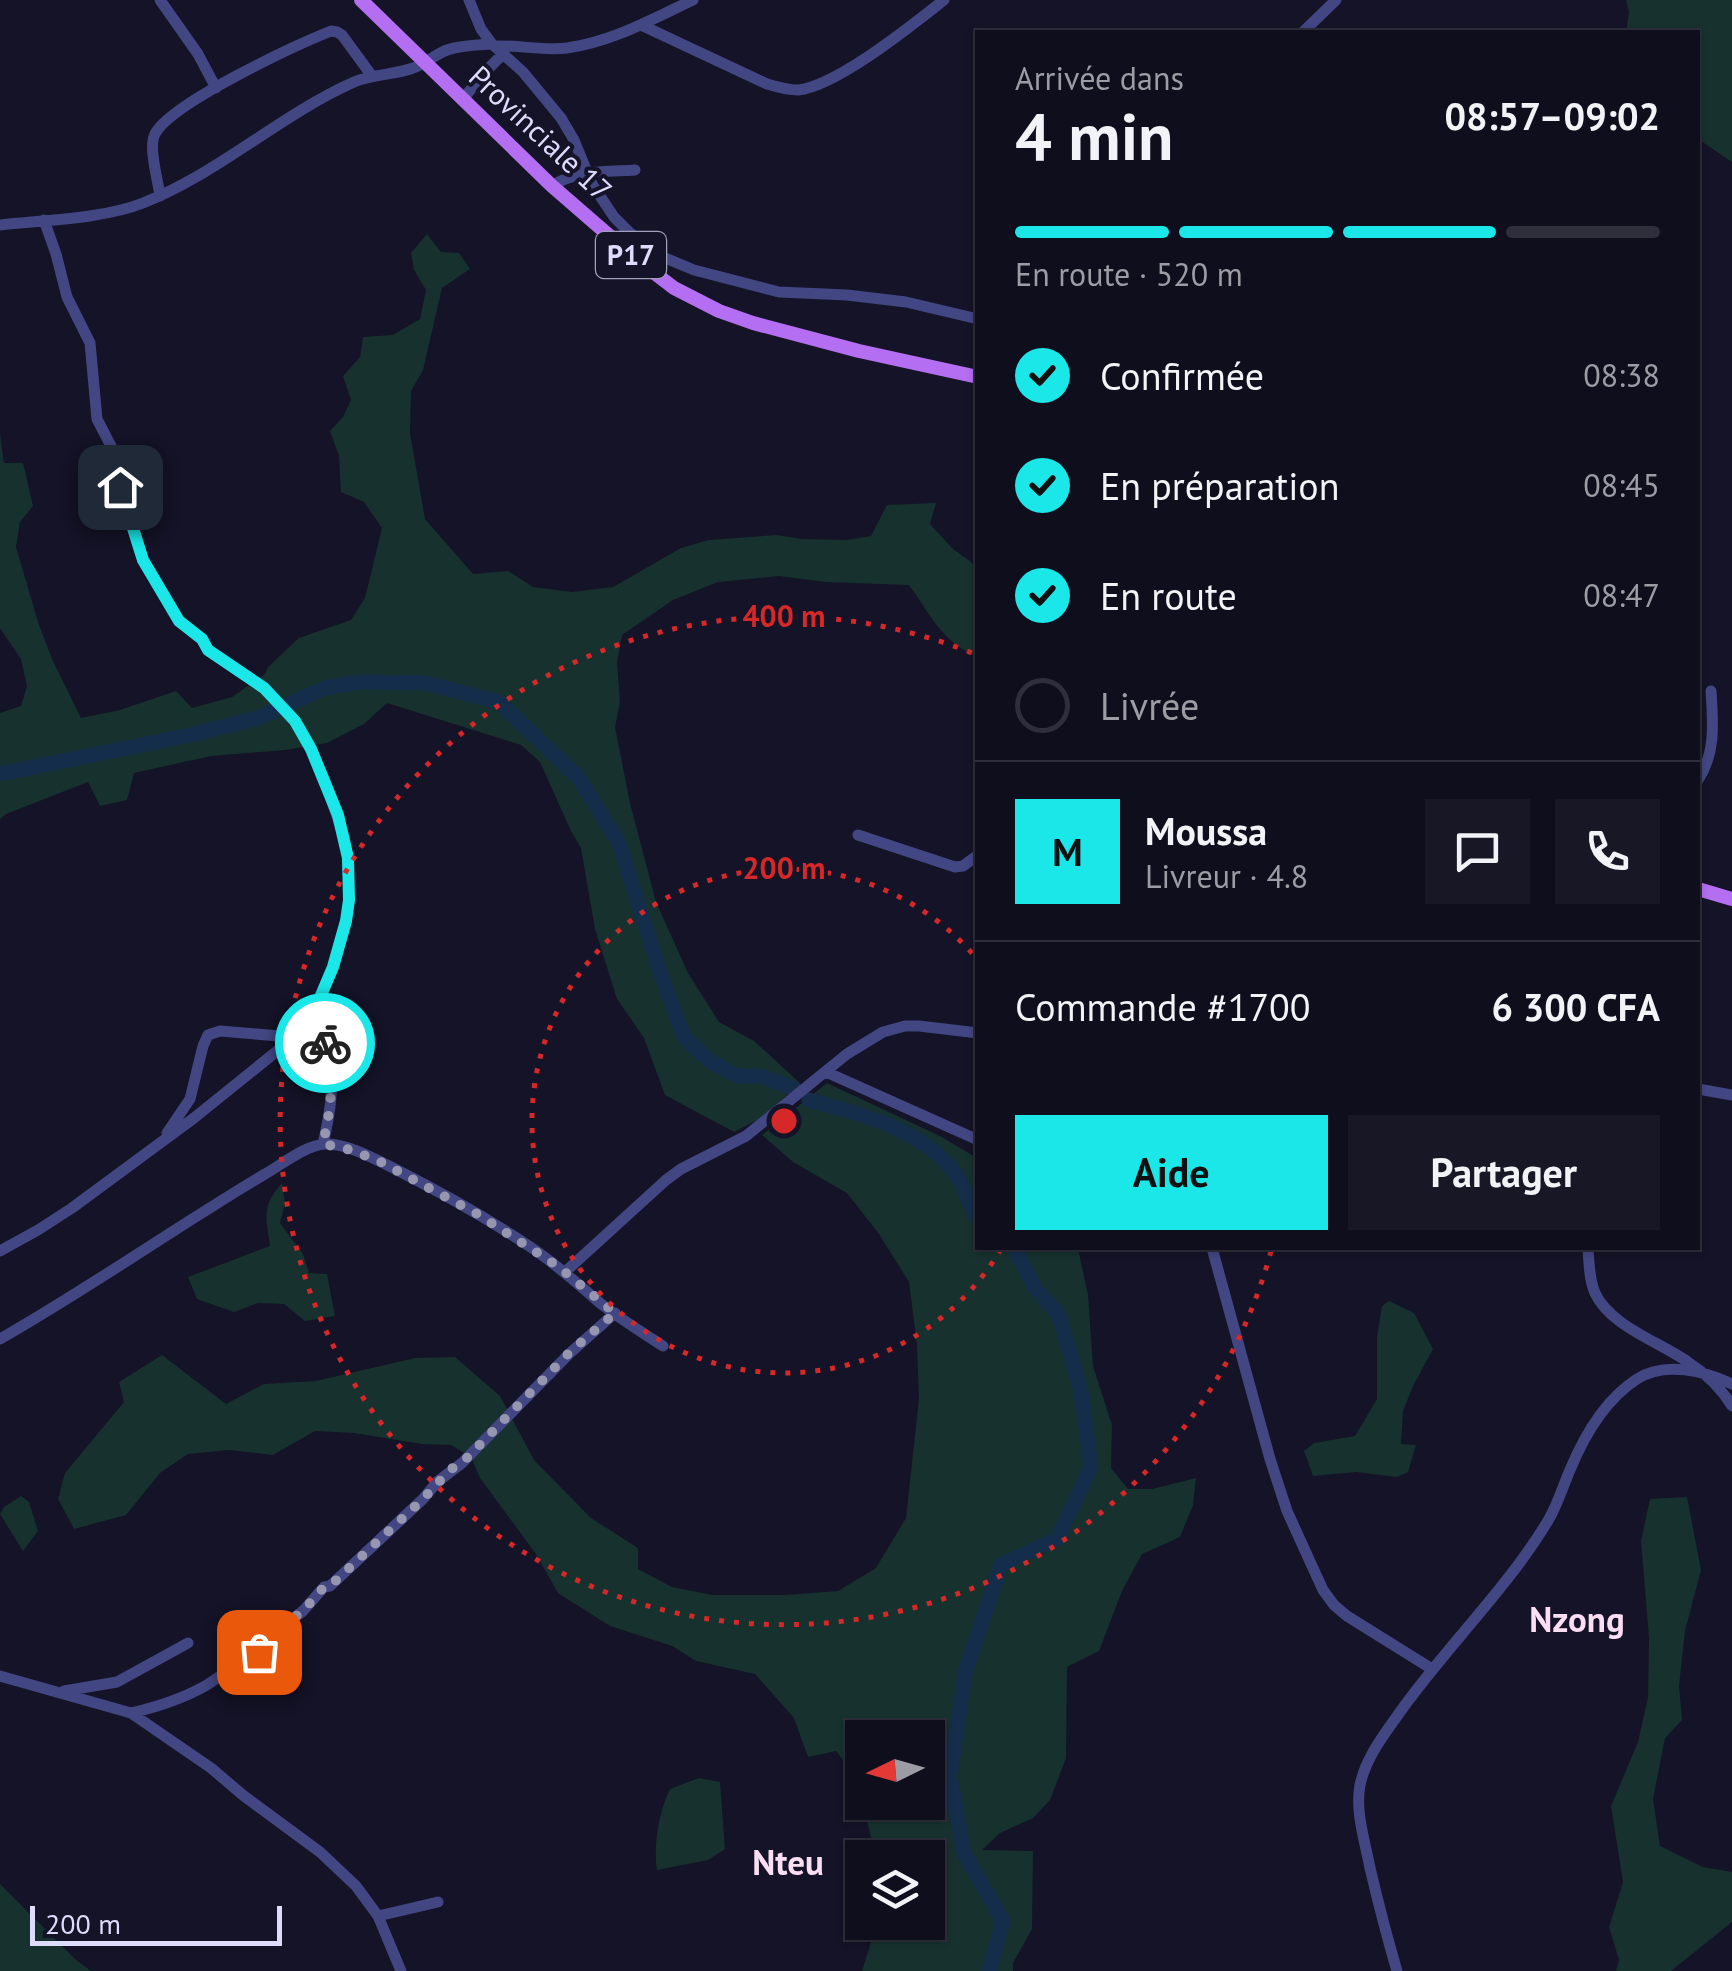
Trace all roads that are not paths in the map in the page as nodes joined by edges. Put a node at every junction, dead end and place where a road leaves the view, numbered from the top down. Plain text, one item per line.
1 (160, 0) edge
2 (361, 0) edge
3 (469, 0) edge
4 (693, 0) edge
5 (944, 0) edge
6 (1336, 0) edge
7 (641, 25) junction
8 (1306, 30) edge
9 (497, 48) junction
10 (426, 63) junction
11 (372, 76) junction
12 (216, 88) junction
13 (463, 99) junction
14 (635, 170) dead end
15 (586, 173) junction
16 (552, 186) junction
17 (160, 196) junction
18 (44, 220) junction
19 (0, 225) edge
20 (975, 318) edge
21 (975, 376) edge
22 (1710, 691) dead end
23 (1700, 777) edge
24 (858, 835) dead end
25 (975, 857) edge
26 (1700, 889) edge
27 (1732, 899) edge
28 (308, 1026) junction
29 (975, 1034) edge
30 (291, 1037) junction
31 (826, 1072) junction
32 (1700, 1089) edge
33 (1732, 1095) edge
34 (975, 1139) edge
35 (162, 1140) junction
36 (323, 1144) junction
37 (1213, 1250) edge
38 (1588, 1250) edge
39 (0, 1251) edge
40 (565, 1272) junction
41 (615, 1313) junction
42 (0, 1338) edge
43 (663, 1346) dead end
44 (1701, 1371) junction
45 (1732, 1384) edge
46 (1732, 1406) edge
47 (188, 1643) dead end
48 (1432, 1668) junction
49 (0, 1676) edge
50 (55, 1692) junction
51 (131, 1713) junction
52 (438, 1902) dead end
53 (378, 1916) junction
54 (401, 1971) edge
55 (1396, 1971) edge

1 - 12 street
2 - 10 main road, Provinciale 17 / P17
3 - 9 street
4 - 7 street
5 - 7 street
6 - 8 street
7 - 9 street
9 - 10 street
9 - 13 street
9 - 15 street
10 - 11 street
10 - 13 main road, Provinciale 17 / P17
11 - 12 street
11 - 17 street
12 - 17 street
13 - 16 main road, Provinciale 17 / P17
14 - 15 street
15 - 16 street
15 - 20 street
16 - 21 main road, Provinciale 17 / P17
17 - 18 street
18 - 19 street
18 - 28 street
22 - 23 street
24 - 25 street
26 - 27 main road
28 - 30 street
28 - 36 street
29 - 31 street
30 - 35 street
30 - 35 street
31 - 34 street
31 - 40 street
32 - 33 street
35 - 39 street
36 - 40 street
36 - 42 street
37 - 48 street
38 - 44 street
40 - 41 street
41 - 43 street
41 - 51 street
44 - 45 street
44 - 46 street
44 - 48 street
47 - 50 street
48 - 55 street
49 - 50 street
50 - 51 street
51 - 53 street
52 - 53 street
53 - 54 street

